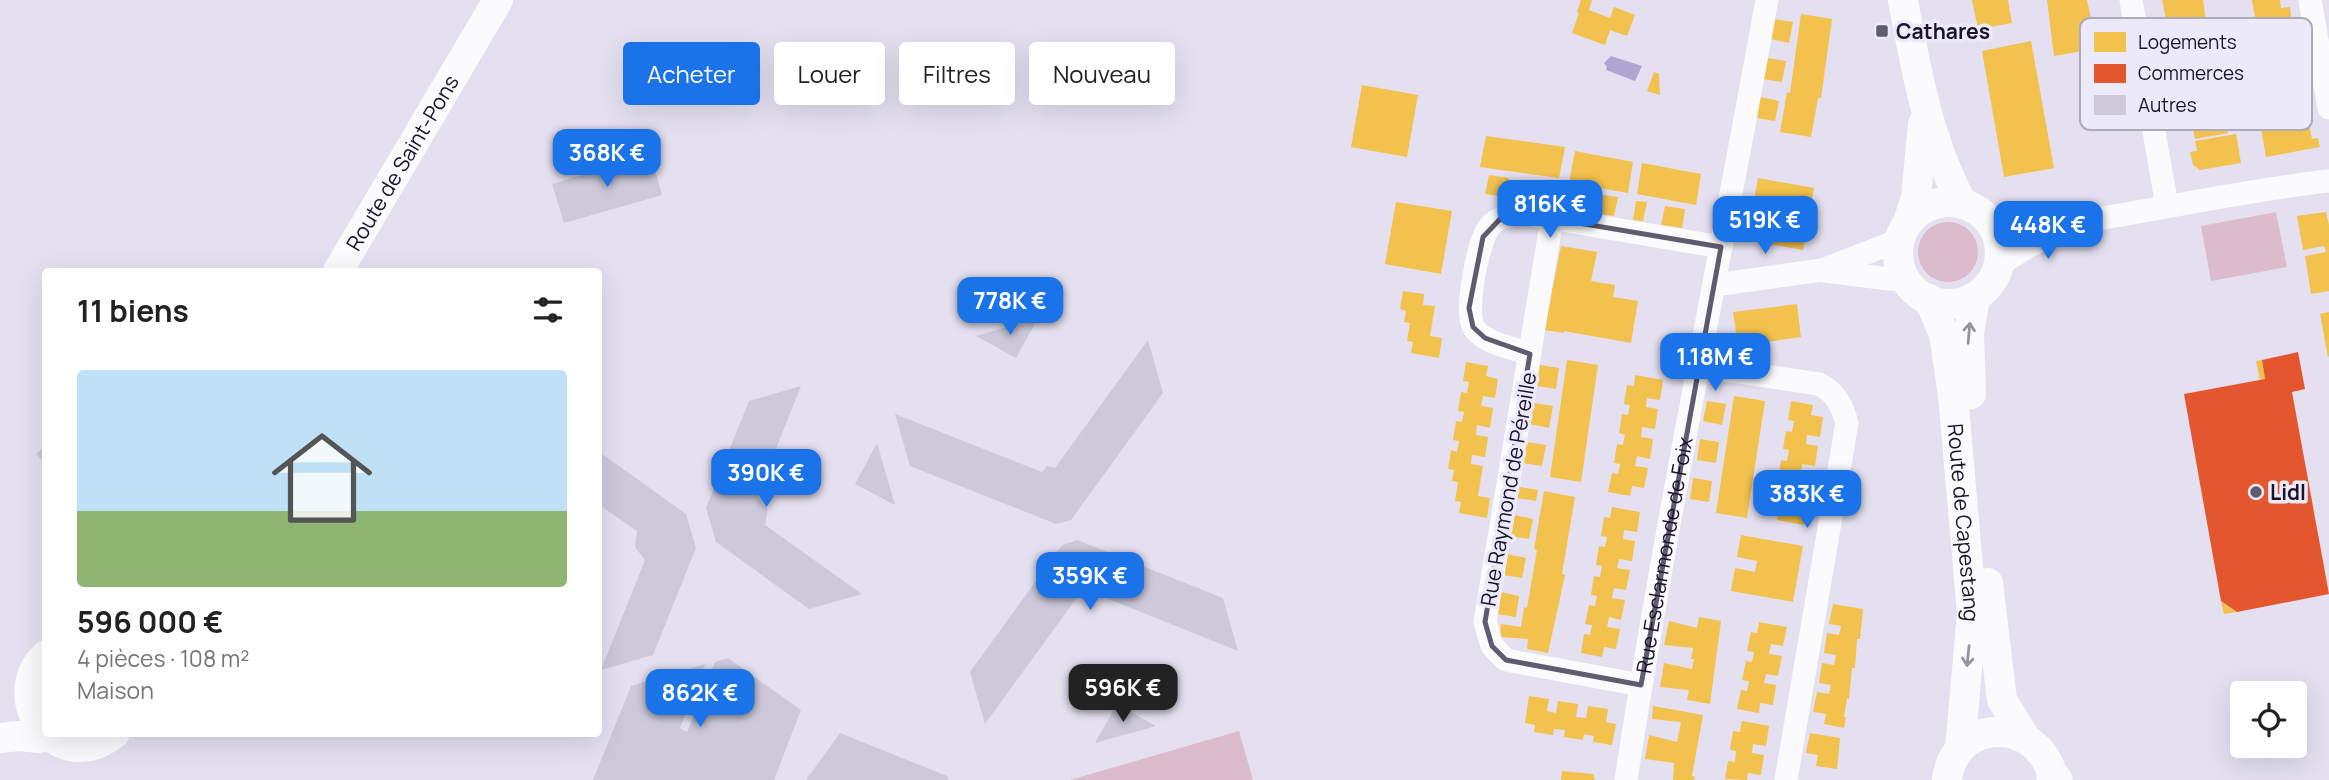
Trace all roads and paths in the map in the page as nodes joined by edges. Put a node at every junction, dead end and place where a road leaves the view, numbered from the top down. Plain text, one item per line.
1 (490, 0) edge
2 (498, 0) edge
3 (1767, 0) edge
4 (1903, 0) edge
5 (2130, 0) edge
6 (2310, 0) edge
7 (2133, 18) edge
8 (467, 55) junction
9 (1924, 106) junction
10 (2329, 108) edge
11 (2154, 130) edge
12 (2329, 181) edge
13 (1962, 203) junction
14 (2168, 206) junction
15 (1552, 219) junction
16 (2078, 223) junction
17 (1993, 226) junction
18 (1904, 231) junction
19 (1721, 247) junction
20 (1999, 265) junction
21 (340, 268) edge
22 (1822, 271) junction
23 (1905, 279) junction
24 (1715, 285) junction
25 (1975, 297) junction
26 (1929, 299) junction
27 (1530, 354) junction
28 (1697, 366) junction
29 (38, 661) edge
30 (1640, 685) junction
31 (6, 703) dead end
32 (111, 737) edge
33 (2024, 737) junction
34 (0, 738) edge
35 (39, 738) junction
36 (1960, 750) junction
37 (1626, 780) edge
38 (1786, 780) edge
39 (1947, 780) edge
40 (2054, 780) edge

1 - 8 main road, Route de Saint-Pons
2 - 8 main road, Route de Saint-Pons
3 - 19 street, Rue Esclarmonde de Foix
4 - 9 main road
5 - 7 street
6 - 10 street
8 - 21 main road, Route de Saint-Pons
9 - 13 main road
9 - 18 main road
11 - 14 street
12 - 14 street
13 - 17 main road
13 - 18 main road
14 - 16 street
15 - 19 street
15 - 27 street, Rue Raymond de Péreille
15 - 27 street
16 - 17 street
16 - 20 street
17 - 20 main road
18 - 22 street
18 - 23 main road
19 - 24 street, Rue Esclarmonde de Foix
20 - 25 main road
22 - 23 street
22 - 24 street
23 - 26 main road
24 - 28 street, Rue Esclarmonde de Foix
25 - 26 main road
33 -> 25 main road, Route de Capestang
26 -> 36 main road, Route de Capestang
27 - 30 street, Rue Raymond de Péreille
28 - 30 street, Rue Esclarmonde de Foix
28 - 38 street
29 - 31 main road
29 - 35 main road
30 - 37 street, Rue Esclarmonde de Foix
32 - 35 main road
33 - 36 main road
33 - 40 main road, Route de Capestang
34 - 35 main road
36 - 39 main road, Route de Capestang

